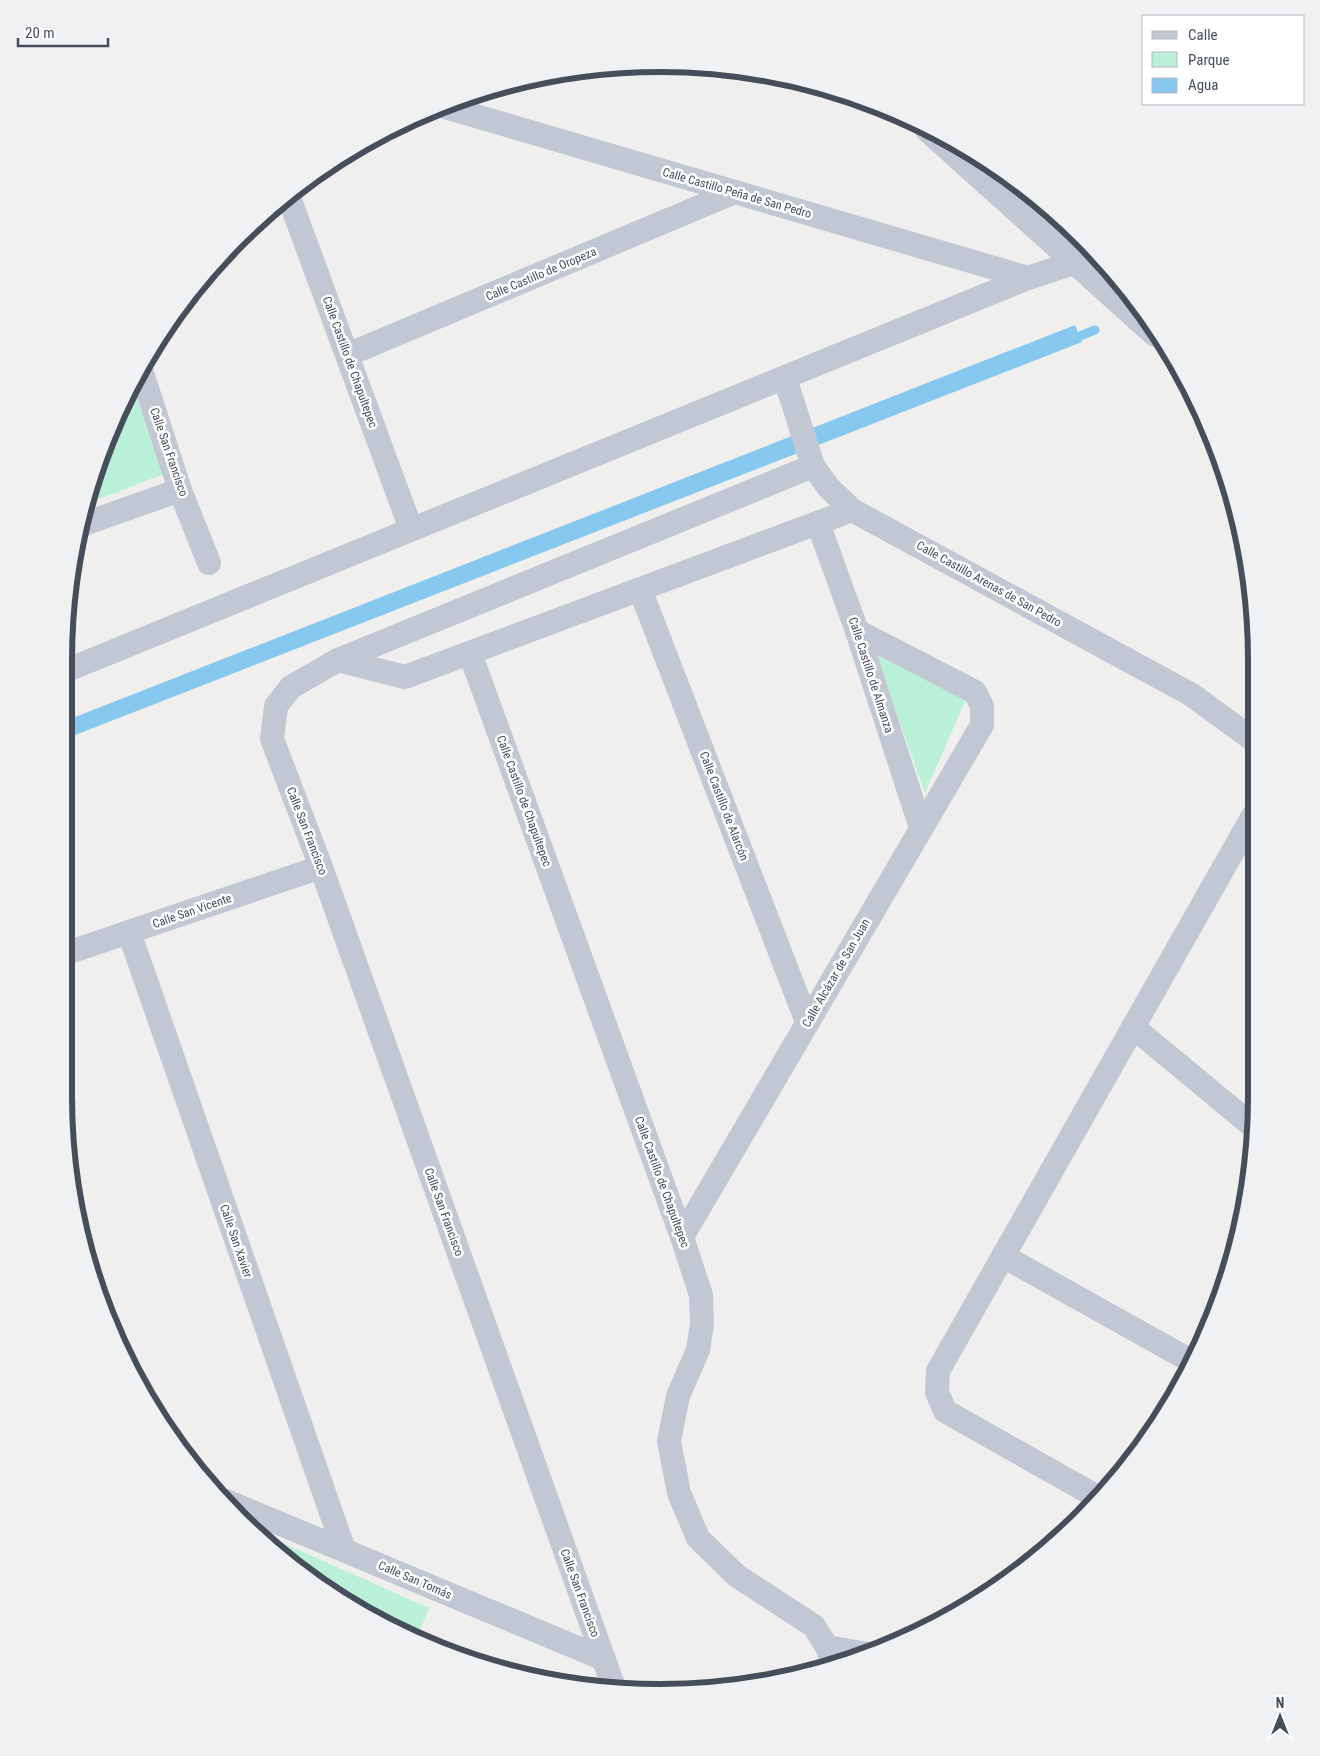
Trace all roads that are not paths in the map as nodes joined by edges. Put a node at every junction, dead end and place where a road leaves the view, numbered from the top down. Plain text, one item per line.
1 (455, 110) edge
2 (950, 149) edge
3 (735, 192) junction
4 (291, 203) edge
5 (1085, 259) edge
6 (1028, 278) junction
7 (1130, 308) edge
8 (347, 355) junction
9 (785, 378) junction
10 (144, 379) edge
11 (811, 459) junction
12 (180, 490) junction
13 (852, 510) junction
14 (90, 522) edge
15 (818, 522) junction
16 (411, 530) junction
17 (209, 563) dead end
18 (640, 589) junction
19 (857, 631) junction
20 (470, 653) junction
21 (338, 660) junction
22 (72, 667) edge
23 (1248, 736) edge
24 (1248, 825) edge
25 (921, 828) junction
26 (320, 867) junction
27 (129, 932) junction
28 (72, 951) edge
29 (807, 1022) junction
30 (1133, 1027) junction
31 (1247, 1121) edge
32 (682, 1237) junction
33 (1003, 1256) junction
34 (1186, 1358) edge
35 (1092, 1494) edge
36 (242, 1507) edge
37 (344, 1550) junction
38 (830, 1656) edge
39 (604, 1659) junction
40 (612, 1681) edge

1 - 3 street, Calle Castillo Peña de San Pedro
2 - 5 street
3 - 6 street, Calle Castillo Peña de San Pedro
3 - 8 street, Calle Castillo de Oropeza
4 - 8 street, Calle Castillo de Chapultepec
5 - 6 street
5 - 7 street
6 - 9 street
8 - 16 street, Calle Castillo de Chapultepec
9 - 11 street, Calle Castillo Arenas de San Pedro
9 - 16 street
10 - 12 street, Calle San Francisco
11 - 13 street, Calle Castillo Arenas de San Pedro
11 - 21 street
12 - 14 street
12 - 17 street, Calle San Francisco
13 - 15 street
13 - 23 street, Calle Castillo Arenas de San Pedro
15 - 18 street
15 - 19 street, Calle Castillo de Almanza
16 - 22 street
18 - 20 street
18 - 29 street, Calle Castillo de Alarcón
19 - 25 street, Calle Castillo de Almanza
19 - 25 street, Calle Alcázar de San Juan
20 - 21 street
20 - 32 street, Calle Castillo de Chapultepec
21 - 26 street, Calle San Francisco
24 - 30 street
25 - 29 street, Calle Alcázar de San Juan
26 - 27 street, Calle San Vicente
26 - 39 street, Calle San Francisco
27 - 28 street, Calle San Vicente
27 - 37 street, Calle San Xavier
29 - 32 street, Calle Alcázar de San Juan
30 - 31 street
30 - 33 street
32 - 38 street, Calle Castillo de Chapultepec
33 - 34 street
33 - 35 street
36 - 37 street, Calle San Tomás
37 - 39 street, Calle San Tomás
39 - 40 street, Calle San Francisco

